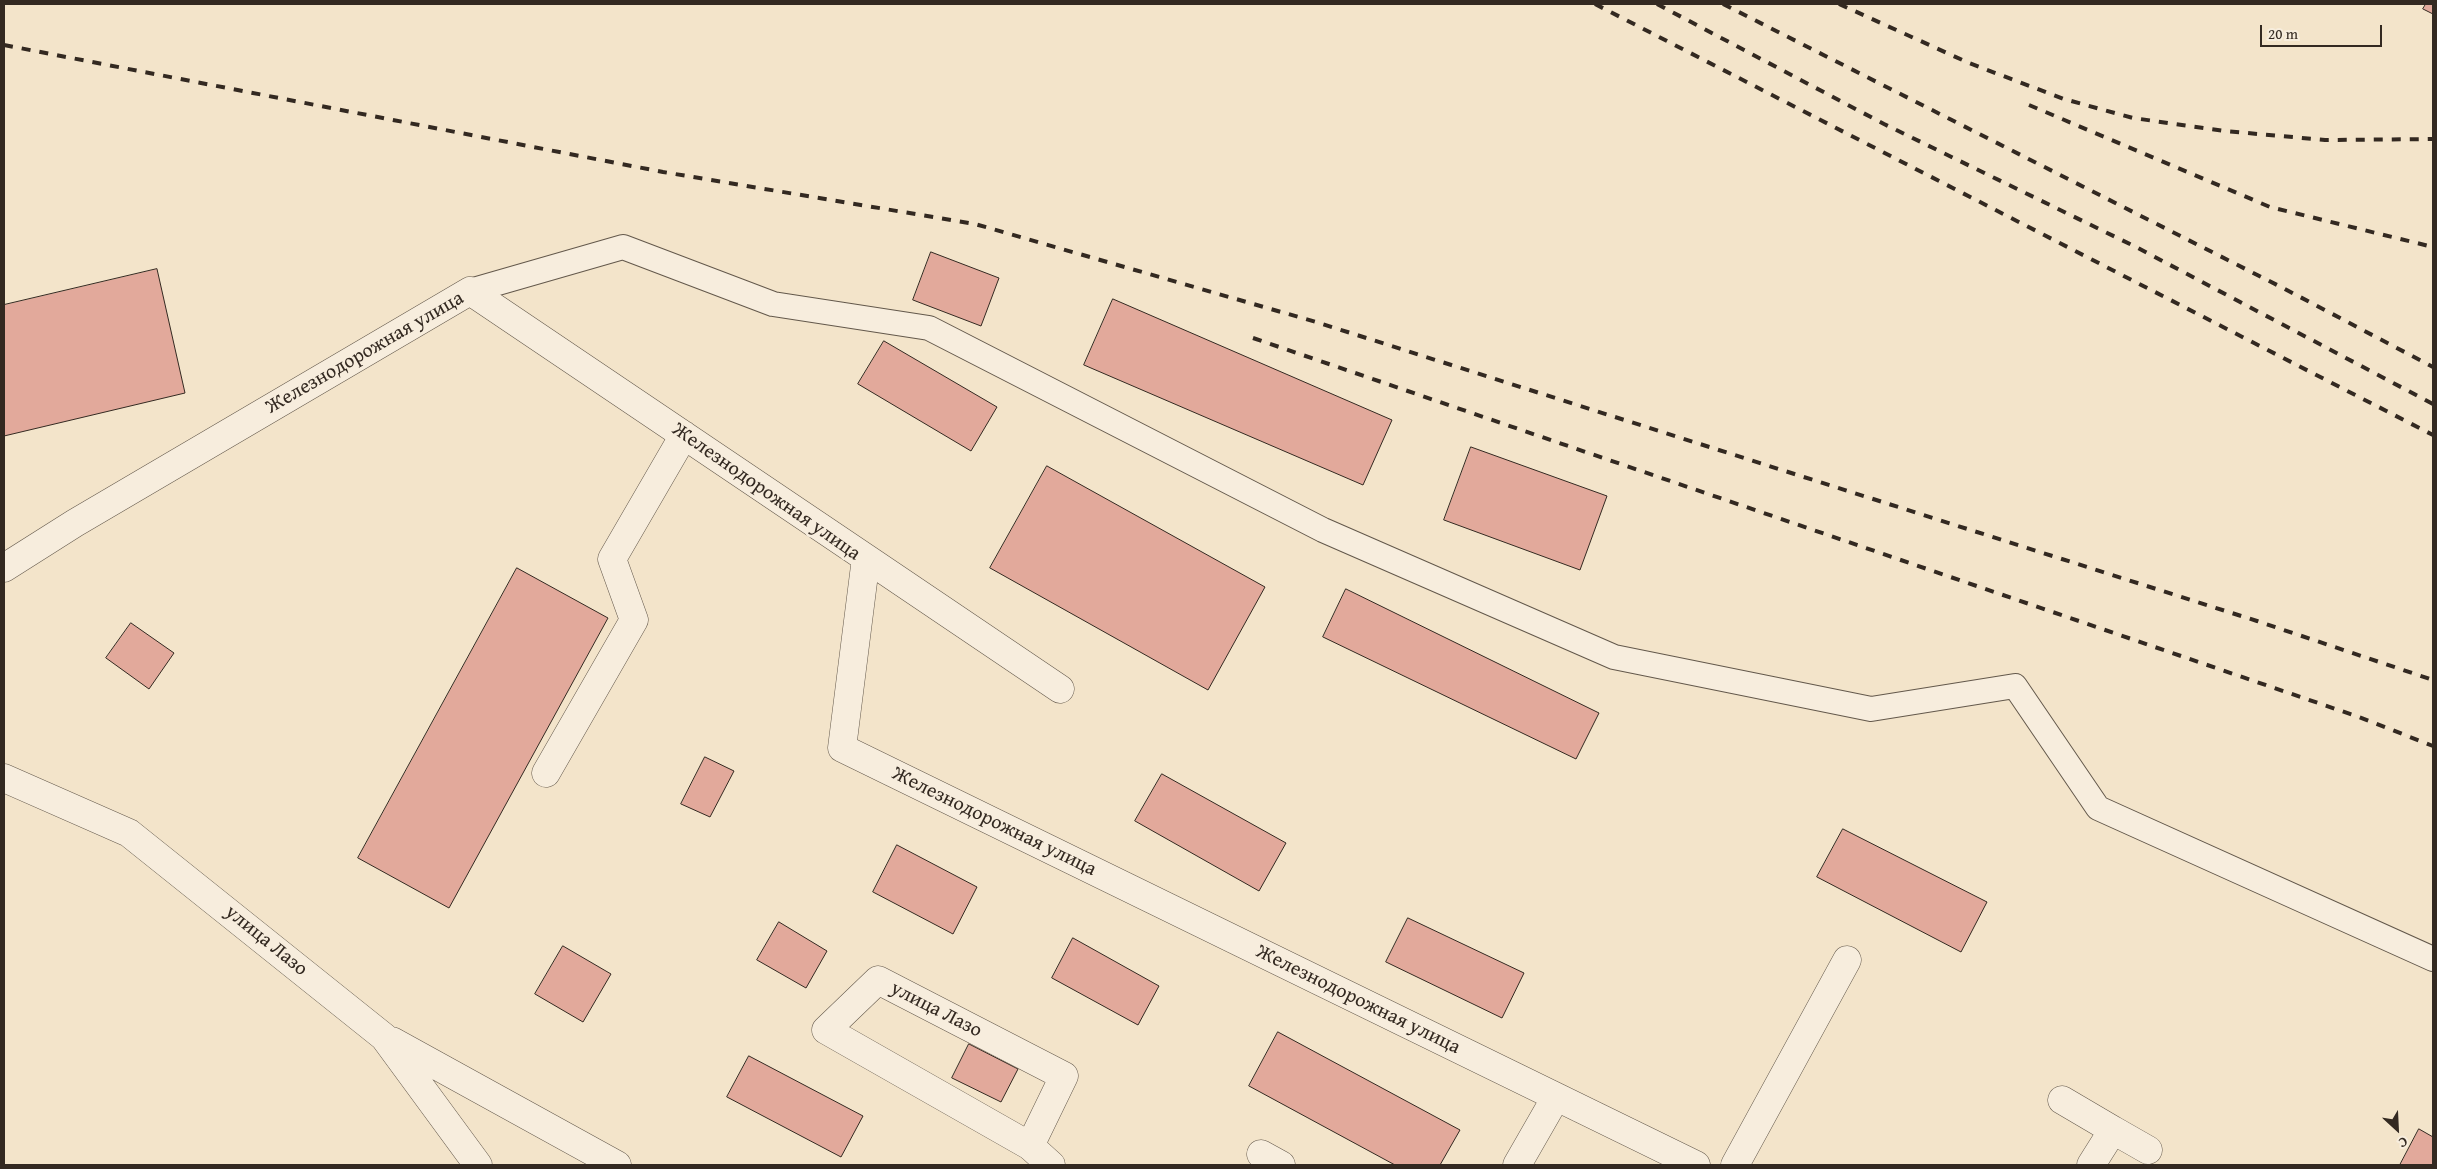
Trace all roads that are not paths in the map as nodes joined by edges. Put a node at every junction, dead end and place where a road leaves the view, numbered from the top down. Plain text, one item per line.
1 (470, 291) junction
2 (684, 435) junction
3 (866, 558) junction
4 (4, 568) edge
5 (1060, 689) dead end
6 (546, 773) dead end
7 (4, 778) edge
8 (2433, 959) edge
9 (1847, 960) dead end
10 (384, 1037) junction
11 (1556, 1097) junction
12 (2062, 1100) dead end
13 (2113, 1130) junction
14 (1030, 1146) junction
15 (2148, 1150) dead end
16 (478, 1165) edge
17 (617, 1165) edge
18 (1051, 1165) edge
19 (1517, 1165) edge
20 (1696, 1165) edge
21 (1734, 1165) edge
22 (2091, 1165) edge

1 - 2 street, Железнодорожная улица
1 - 4 street, Железнодорожная улица
1 - 8 lane
2 - 3 street, Железнодорожная улица
2 - 6 street
3 - 5 street
3 - 11 street, Железнодорожная улица
7 - 10 street, улица Лазо
9 - 21 street
10 - 16 street, улица Лазо
10 - 17 street
11 - 19 street
11 - 20 street, Железнодорожная улица
12 - 13 street
13 - 15 street
13 - 22 street
14 - 14 street, улица Лазо
14 - 18 street, улица Лазо

